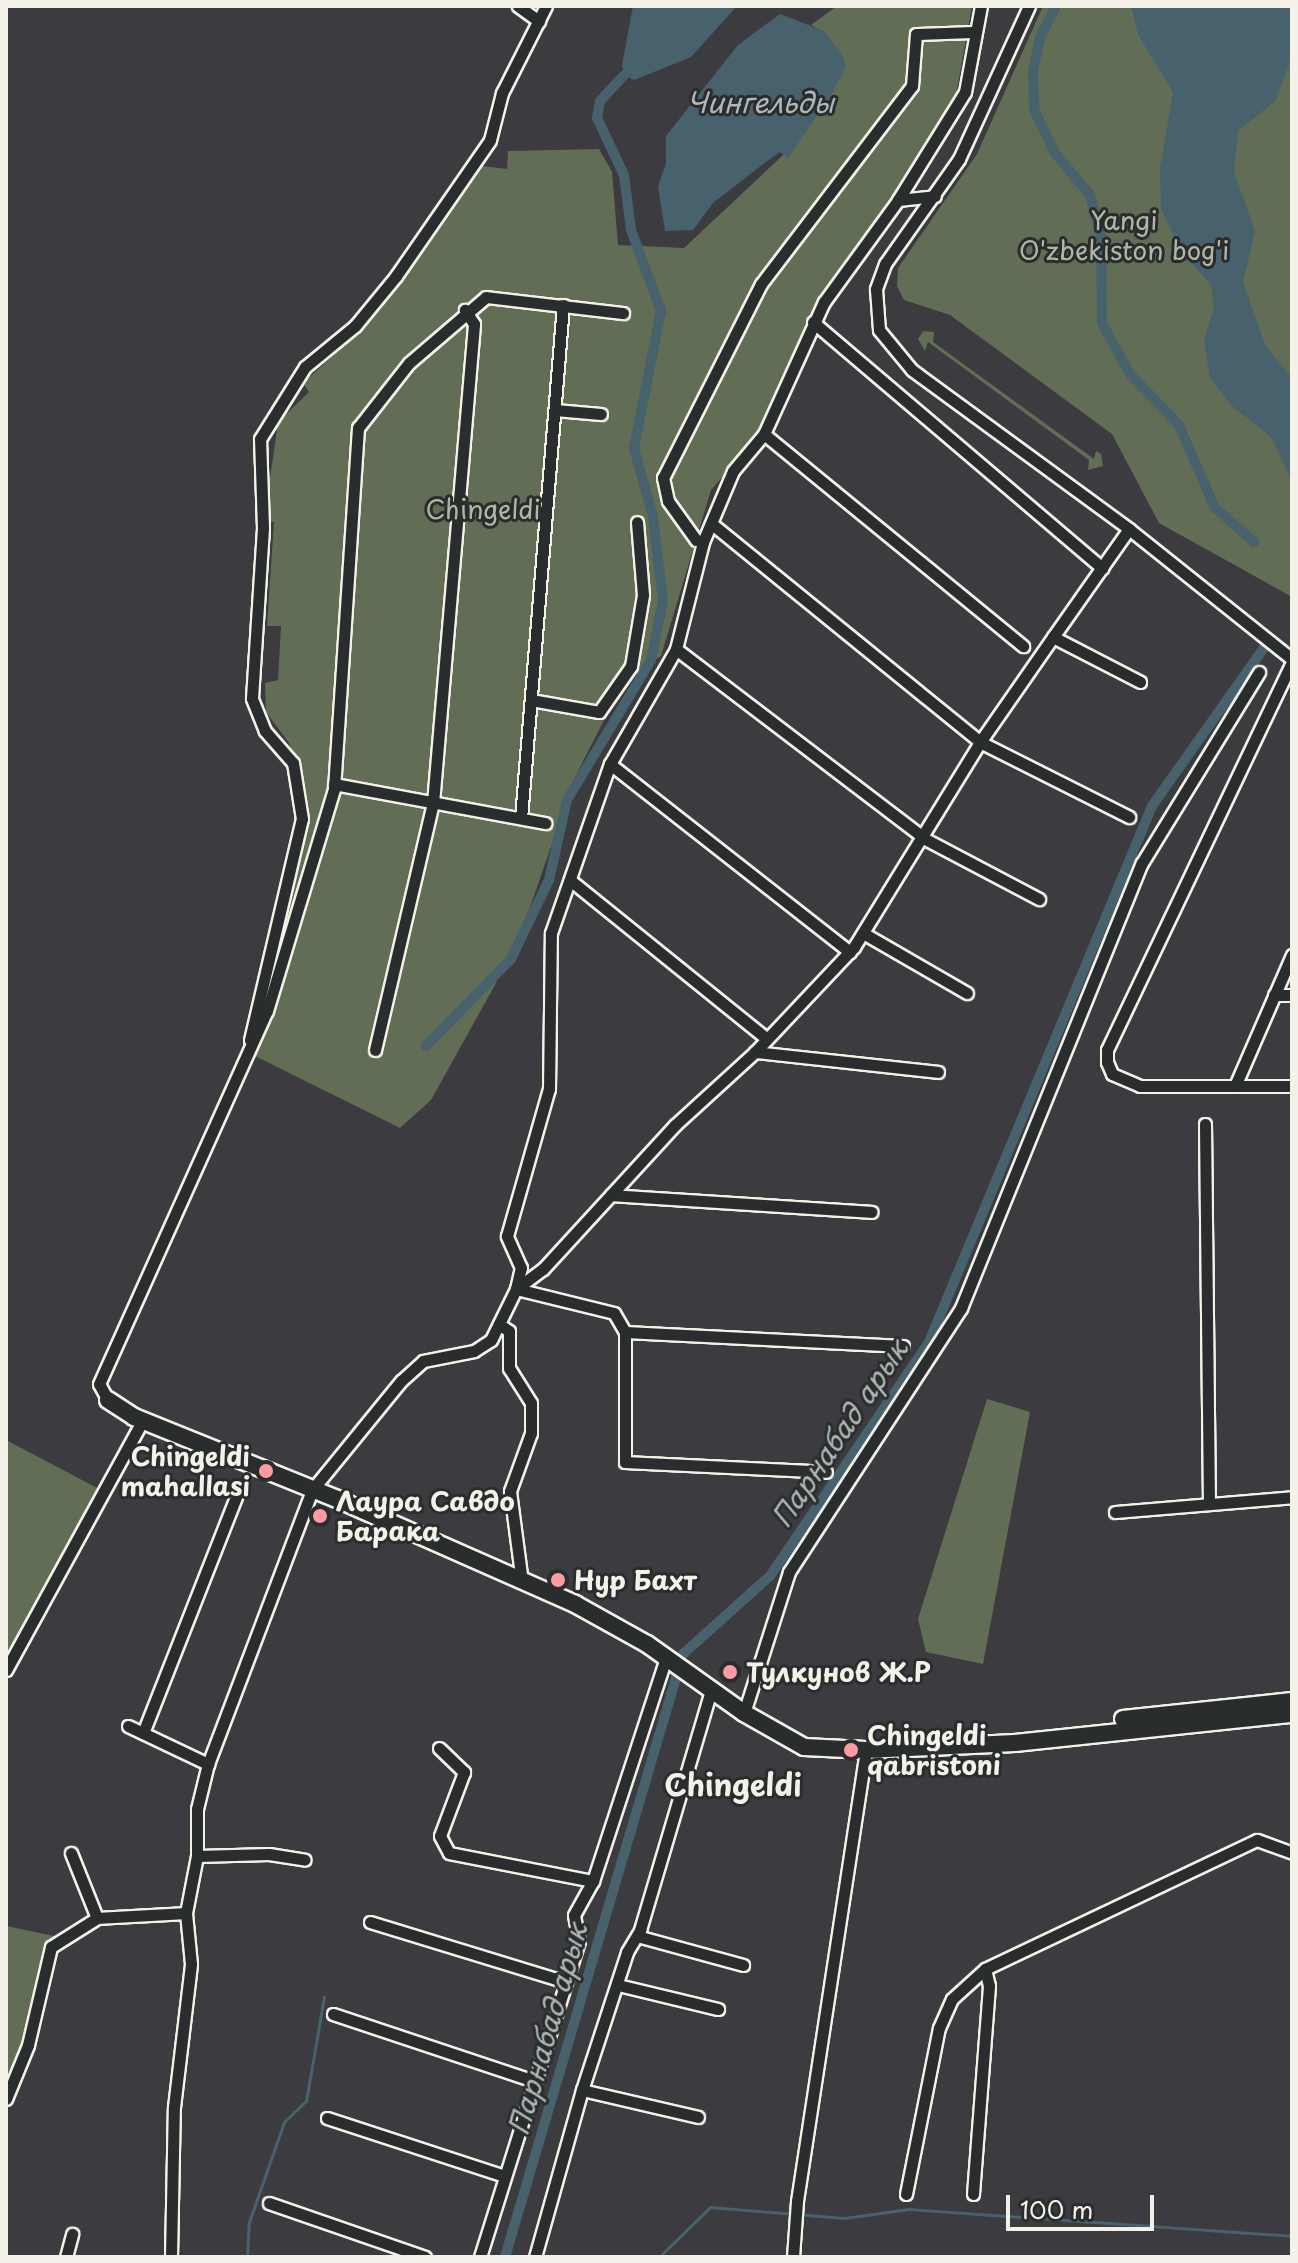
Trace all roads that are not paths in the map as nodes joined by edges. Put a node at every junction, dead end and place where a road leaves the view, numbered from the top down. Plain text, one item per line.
1 (518, 6) edge
2 (546, 6) edge
3 (981, 6) edge
4 (1029, 6) edge
5 (539, 21) junction
6 (974, 32) junction
7 (935, 196) junction
8 (898, 200) junction
9 (563, 305) junction
10 (465, 310) junction
11 (623, 313) dead end
12 (813, 322) junction
13 (555, 410) junction
14 (601, 414) dead end
15 (764, 434) junction
16 (637, 522) dead end
17 (712, 524) junction
18 (1129, 529) junction
19 (703, 542) junction
20 (1102, 568) junction
21 (1053, 637) junction
22 (1023, 646) dead end
23 (676, 649) junction
24 (1292, 660) edge
25 (1259, 672) dead end
26 (1140, 682) dead end
27 (531, 700) junction
28 (980, 742) junction
29 (610, 764) junction
30 (334, 784) junction
31 (433, 803) junction
32 (1129, 817) dead end
33 (521, 818) junction
34 (545, 823) dead end
35 (925, 839) junction
36 (570, 880) junction
37 (1039, 899) dead end
38 (863, 933) junction
39 (850, 952) junction
40 (1292, 955) edge
41 (967, 993) dead end
42 (1274, 995) junction
43 (1292, 995) edge
44 (767, 1039) junction
45 (375, 1050) dead end
46 (755, 1052) junction
47 (247, 1060) junction
48 (938, 1072) dead end
49 (1235, 1086) junction
50 (1292, 1086) edge
51 (1205, 1124) dead end
52 (611, 1195) junction
53 (871, 1212) dead end
54 (516, 1289) junction
55 (499, 1324) junction
56 (625, 1332) junction
57 (903, 1346) dead end
58 (108, 1400) joint
59 (143, 1420) junction
60 (826, 1472) dead end
61 (312, 1490) junction
62 (237, 1494) dead end
63 (1292, 1497) edge
64 (1209, 1504) junction
65 (1115, 1512) dead end
66 (522, 1582) junction
67 (666, 1658) junction
68 (6, 1670) edge
69 (711, 1691) junction
70 (1292, 1701) edge
71 (744, 1713) junction
72 (1292, 1714) edge
73 (128, 1726) dead end
74 (143, 1733) junction
75 (987, 1741) junction
76 (439, 1748) dead end
77 (858, 1750) junction
78 (208, 1764) junction
79 (71, 1853) dead end
80 (1292, 1853) edge
81 (197, 1856) junction
82 (305, 1860) dead end
83 (593, 1881) junction
84 (186, 1913) junction
85 (97, 1918) junction
86 (370, 1922) dead end
87 (637, 1936) junction
88 (743, 1965) dead end
89 (985, 1969) junction
90 (566, 1982) junction
91 (618, 1985) junction
92 (718, 2009) dead end
93 (333, 2014) dead end
94 (534, 2081) junction
95 (582, 2090) junction
96 (6, 2099) edge
97 (698, 2117) dead end
98 (327, 2118) dead end
99 (504, 2176) junction
100 (906, 2194) dead end
101 (973, 2194) dead end
102 (269, 2203) dead end
103 (72, 2234) dead end
104 (66, 2257) edge
105 (171, 2257) edge
106 (425, 2257) edge
107 (480, 2257) edge
108 (535, 2257) edge
109 (793, 2257) edge

1 - 5 street
2 - 5 street
3 - 6 street
4 - 7 street
5 - 47 street
6 - 8 street
6 - 19 street
7 - 8 street
7 - 18 street
8 - 12 street
9 - 10 street
9 - 11 street
9 - 13 street
10 - 30 street
10 - 31 street
12 - 15 street
12 - 20 street
13 - 14 street
13 - 27 street
15 - 17 street
15 - 22 street
16 - 27 street
17 - 19 street
17 - 28 street
18 - 20 street
18 - 24 street
19 - 23 street
20 - 21 street
21 - 26 street
21 - 28 street
23 - 29 street
23 - 35 street
24 - 49 street
25 - 71 street
27 - 33 street
28 - 32 street
28 - 35 street
29 - 36 street
29 - 39 street
30 - 31 street
30 - 47 street
31 - 33 street
31 - 45 street
33 - 34 street
35 - 37 street
35 - 38 street
36 - 44 street
36 - 54 street
38 - 39 street
38 - 41 street
39 - 44 street
40 - 42 street
42 - 43 street
42 - 49 street
44 - 46 street
46 - 48 street
46 - 52 street
47 - 58 street
49 - 50 street
51 - 64 street
52 - 53 street
52 - 54 street
54 - 55 street
54 - 56 street
55 - 61 street
55 - 66 street
56 - 57 street
56 - 60 street
58 - 59 main road
59 - 61 main road
59 - 68 street
61 - 66 main road
61 - 78 street
62 - 74 street
63 - 64 street
64 - 65 street
66 - 67 main road
67 - 69 main road
67 - 83 street
69 - 71 main road
69 - 87 street
70 - 75 main road
71 - 77 main road
72 - 75 main road
73 - 74 street
74 - 78 street
75 - 77 main road
76 - 83 street
77 - 109 street
78 - 81 street
79 - 85 street
80 - 89 street
81 - 82 street
81 - 84 street
83 - 90 street
84 - 85 street
84 - 105 street
85 - 96 street
86 - 90 street
87 - 88 street
87 - 91 street
89 - 100 street
89 - 101 street
90 - 94 street
91 - 92 street
91 - 95 street
93 - 94 street
94 - 99 street
95 - 97 street
95 - 108 street
98 - 99 street
99 - 107 street
102 - 106 street
103 - 104 street

